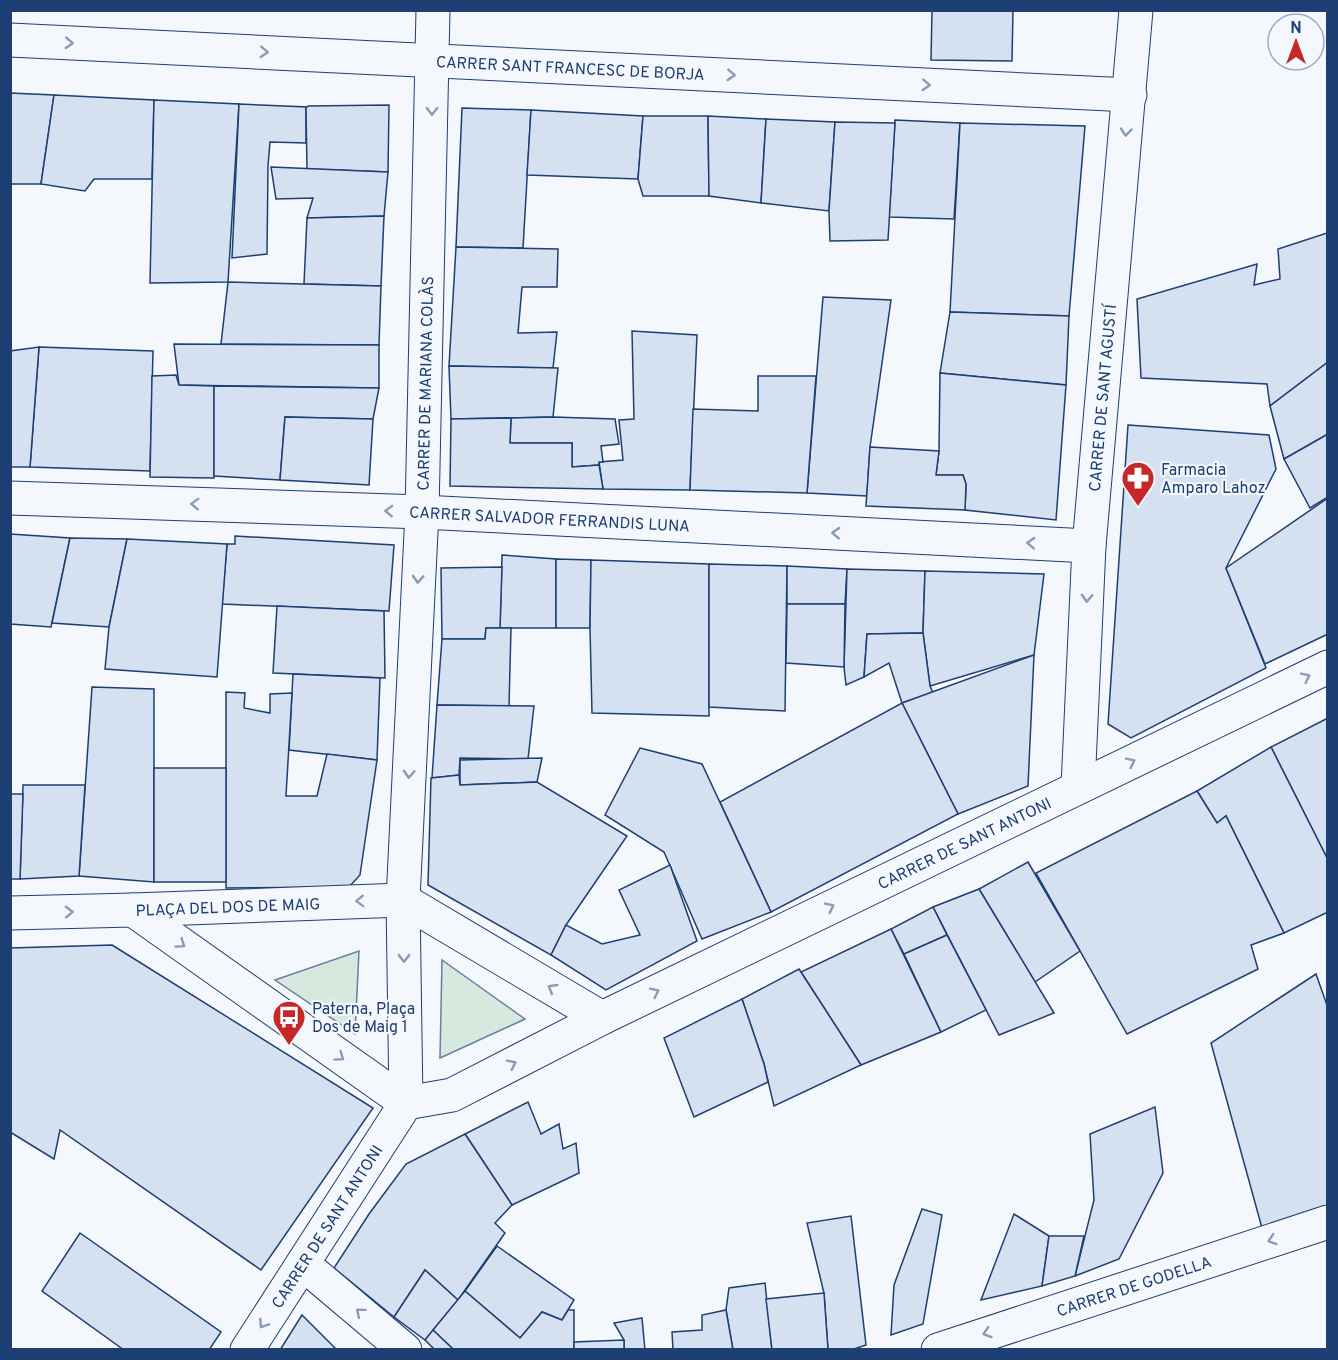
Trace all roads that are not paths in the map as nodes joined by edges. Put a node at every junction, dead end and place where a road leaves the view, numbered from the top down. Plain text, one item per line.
1 (433, 10) edge
2 (1136, 10) edge
3 (10, 40) edge
4 (433, 60) junction
5 (1130, 94) junction
6 (10, 498) edge
7 (422, 512) junction
8 (1089, 546) junction
9 (1328, 667) edge
10 (1078, 787) junction
11 (403, 900) junction
12 (133, 910) junction
13 (10, 913) edge
14 (602, 1018) junction
15 (406, 1103) junction
16 (1328, 1222) edge
17 (303, 1264) junction
18 (1026, 1335) edge
19 (247, 1350) edge
20 (405, 1350) edge
21 (938, 1350) edge

1 - 4 street, CARRER DE MARIANA COLÀS
2 - 5 street, CARRER DE SANT AGUSTÍ
3 -> 4 street, CARRER SANT FRANCESC DE BORJA
4 -> 5 street, CARRER SANT FRANCESC DE BORJA
4 -> 7 street, CARRER DE MARIANA COLÀS
5 -> 8 street, CARRER DE SANT AGUSTÍ
7 -> 6 street, CARRER SALVADOR FERRANDIS LUNA
8 -> 7 street, CARRER SALVADOR FERRANDIS LUNA
7 -> 11 street, CARRER DE MARIANA COLÀS
8 -> 10 street, CARRER DE SANT AGUSTÍ
10 -> 9 street, CARRER DE SANT ANTONI
14 -> 10 street, CARRER DE SANT ANTONI
11 -> 12 street, PLAÇA DEL DOS DE MAIG
14 -> 11 street
11 -> 15 street
13 -> 12 street
12 -> 15 street, PLAÇA DEL DOS DE MAIG
15 -> 14 street
15 - 17 street, CARRER DE SANT ANTONI
16 -> 18 street, CARRER DE GODELLA
17 -> 19 street, CARRER DE SANT ANTONI
20 -> 17 street
18 -> 21 street, CARRER DE GODELLA

